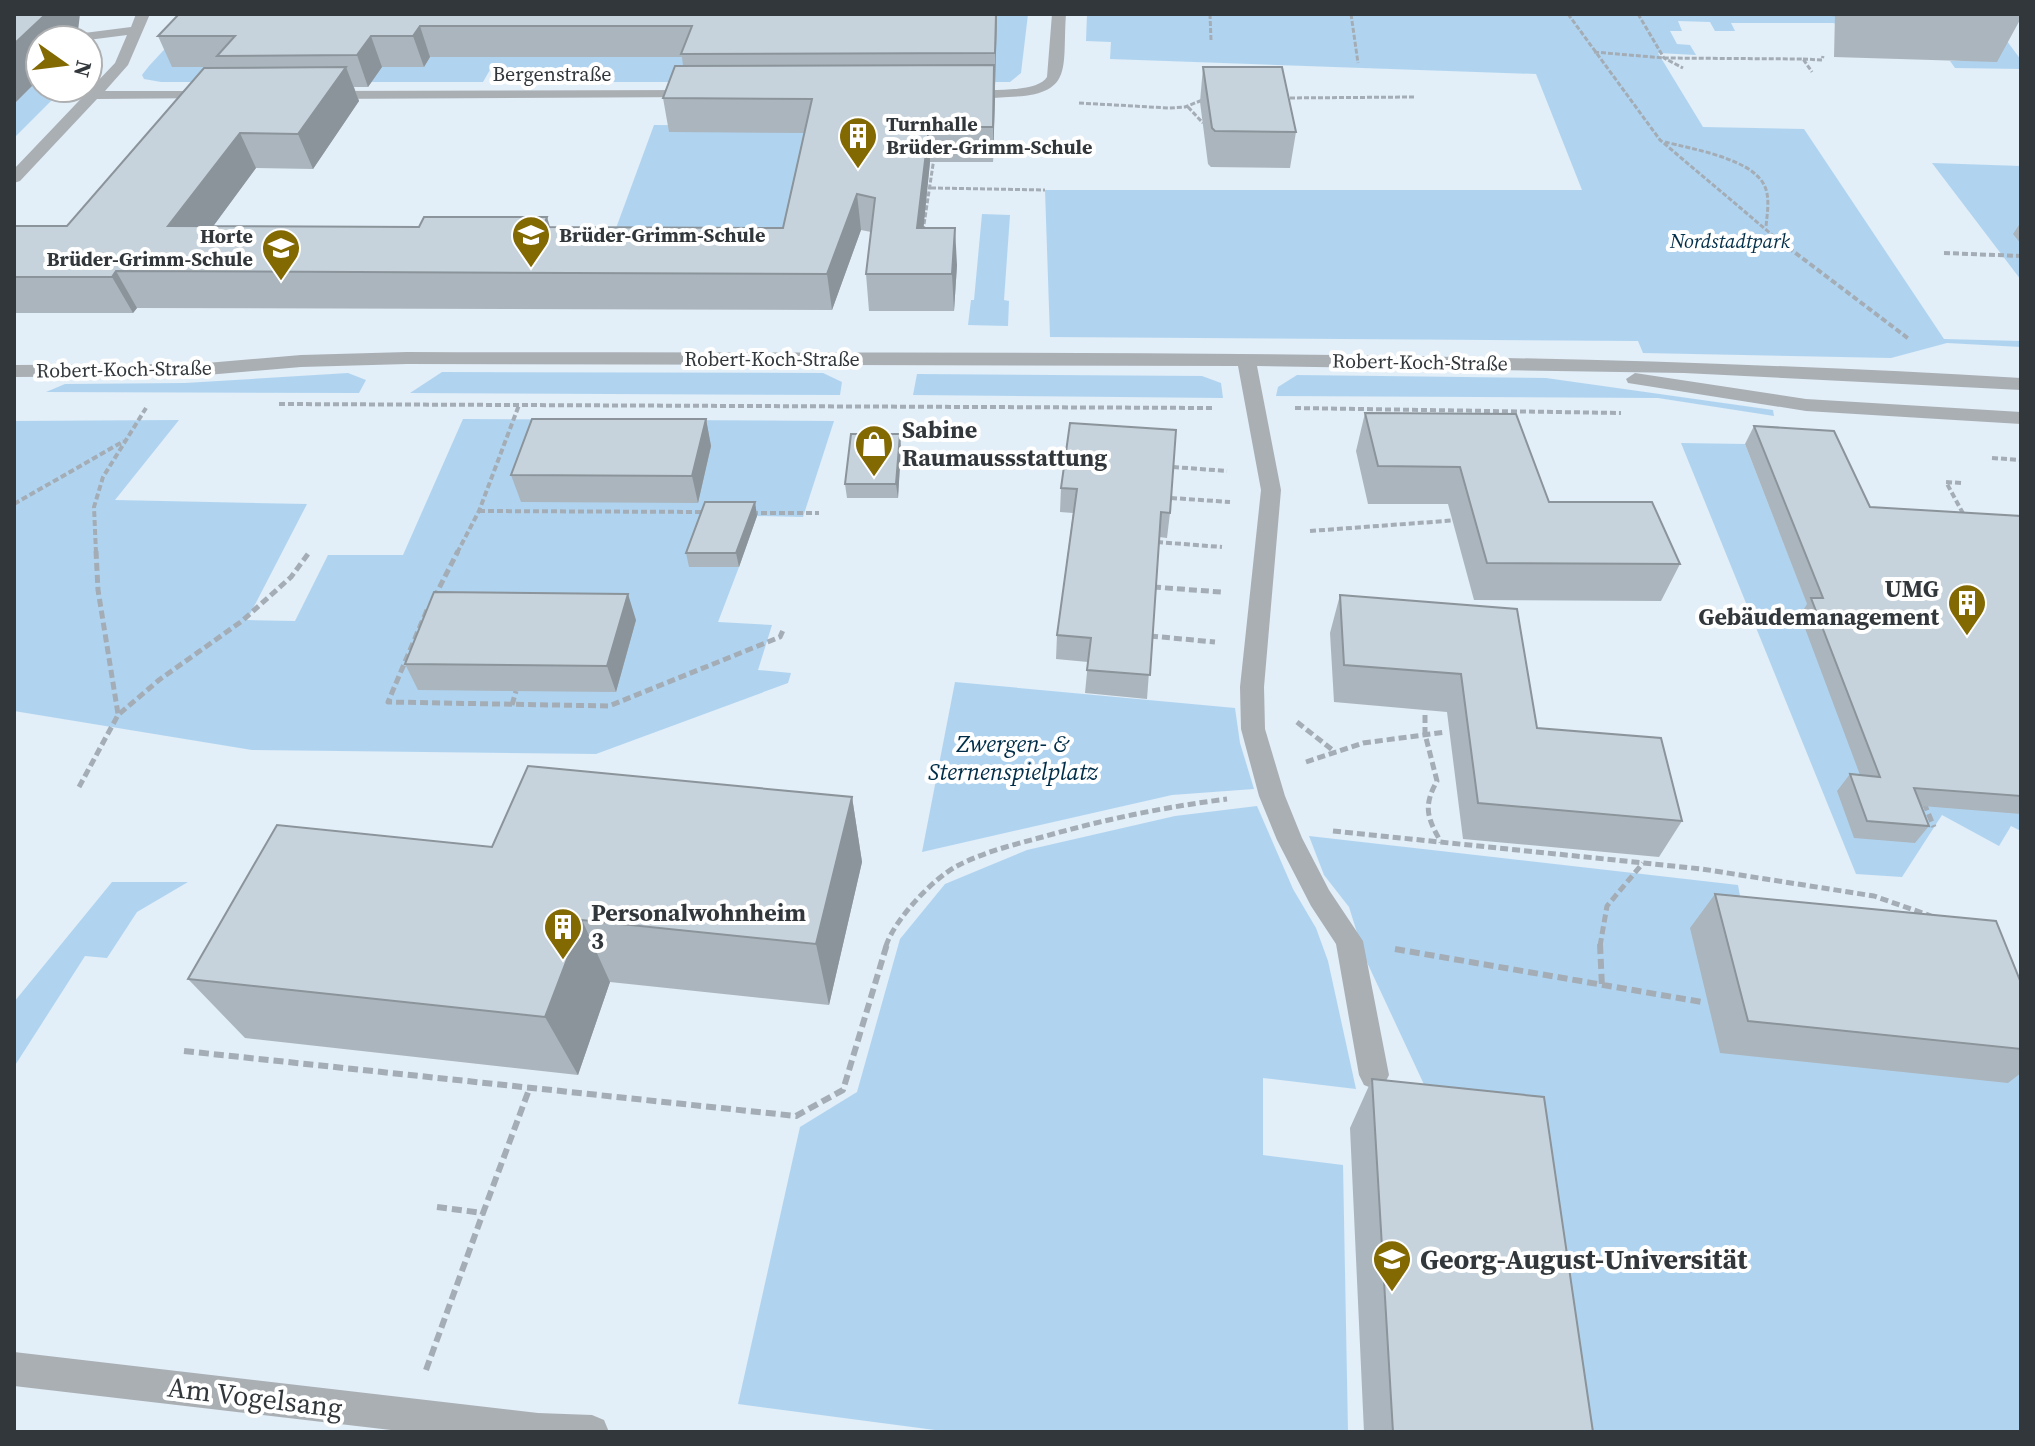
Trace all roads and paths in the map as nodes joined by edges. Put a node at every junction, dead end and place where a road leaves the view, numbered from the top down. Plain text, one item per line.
1 (143, 14) edge
2 (1059, 14) edge
3 (1210, 14) edge
4 (1351, 14) edge
5 (1568, 14) edge
6 (1638, 14) edge
7 (1816, 14) edge
8 (1846, 15) edge
9 (137, 30) junction
10 (104, 34) edge
11 (1211, 40) dead end
12 (1593, 52) junction
13 (1823, 56) dead end
14 (1664, 58) junction
15 (1803, 59) junction
16 (1358, 63) dead end
17 (1683, 68) dead end
18 (1812, 72) dead end
19 (104, 84) edge
20 (1035, 92) junction
21 (711, 94) edge
22 (944, 94) edge
23 (104, 95) edge
24 (222, 95) edge
25 (311, 95) edge
26 (1416, 97) dead end
27 (1276, 98) edge
28 (1214, 99) edge
29 (85, 104) edge
30 (1188, 107) junction
31 (1203, 123) edge
32 (1660, 140) junction
33 (934, 158) edge
34 (14, 178) edge
35 (931, 188) junction
36 (1045, 190) dead end
37 (1766, 227) junction
38 (921, 240) edge
39 (1944, 253) dead end
40 (2021, 256) edge
41 (1919, 346) dead end
42 (1246, 360) junction
43 (1530, 363) junction
44 (14, 371) edge
45 (2021, 384) edge
46 (133, 403) dead end
47 (273, 404) dead end
48 (519, 405) junction
49 (1253, 408) junction
50 (1628, 413) dead end
51 (2021, 418) edge
52 (125, 440) junction
53 (1173, 467) edge
54 (1268, 474) junction
55 (1961, 483) dead end
56 (1171, 498) edge
57 (610, 502) edge
58 (14, 504) edge
59 (479, 511) junction
60 (607, 512) junction
61 (713, 512) edge
62 (743, 513) edge
63 (819, 513) dead end
64 (1966, 519) edge
65 (1466, 520) edge
66 (1269, 528) junction
67 (1157, 542) edge
68 (308, 554) dead end
69 (1153, 587) edge
70 (1262, 596) junction
71 (784, 628) dead end
72 (1150, 636) edge
73 (1256, 645) junction
74 (516, 691) edge
75 (512, 705) junction
76 (118, 715) junction
77 (1425, 715) dead end
78 (1446, 732) dead end
79 (1425, 734) junction
80 (1270, 786) junction
81 (79, 787) dead end
82 (1923, 801) edge
83 (1285, 826) junction
84 (1934, 827) dead end
85 (1441, 842) junction
86 (1643, 863) junction
87 (1941, 922) edge
88 (1349, 941) junction
89 (1602, 987) junction
90 (1702, 1002) dead end
91 (184, 1051) dead end
92 (1374, 1075) dead end
93 (530, 1087) junction
94 (437, 1207) dead end
95 (483, 1213) junction
96 (14, 1369) edge
97 (409, 1415) junction
98 (590, 1432) edge

1 - 9 street
2 - 20 street
3 - 11 path
4 - 16 path
5 - 12 path
6 - 14 path
7 - 8 path
9 - 10 street
9 - 19 street
12 - 14 path
12 - 32 path
13 - 15 path
14 - 15 path
14 - 17 path
15 - 18 path
20 - 22 street
20 - 30 path
21 - 25 street, Bergenstraße
23 - 24 street
26 - 27 path
28 - 30 path
29 - 34 street
30 - 31 path
32 - 37 path
32 - 37 path
33 - 35 path
35 - 36 path
35 - 38 path
37 - 41 path
39 - 40 path
42 - 43 street, Robert-Koch-Straße
42 - 44 street, Robert-Koch-Straße
42 - 49 street
43 - 45 street, Robert-Koch-Straße
43 - 51 street, Robert-Koch-Straße
46 - 52 path
47 - 48 path
48 - 49 path
48 - 59 path
49 - 50 path
49 - 54 street
52 - 58 path
52 - 76 path
53 - 54 path
54 - 66 street
55 - 64 path
56 - 66 path
57 - 60 path
59 - 60 path
59 - 75 path
60 - 61 path
62 - 63 path
65 - 66 path
66 - 67 path
66 - 70 street
68 - 76 path
69 - 70 path
70 - 73 street
71 - 75 path
72 - 73 path
73 - 80 street
74 - 75 path
76 - 81 path
77 - 79 path
78 - 79 path
79 - 80 path
79 - 85 path
80 - 83 street
80 - 93 path
82 - 84 path
83 - 85 path
83 - 88 street
85 - 86 path
86 - 87 path
86 - 89 path
88 - 89 path
88 - 92 street
89 - 90 path
91 - 93 path
93 - 95 path
94 - 95 path
95 - 97 path
96 - 97 street, Am Vogelsang
97 - 98 street, Am Vogelsang

